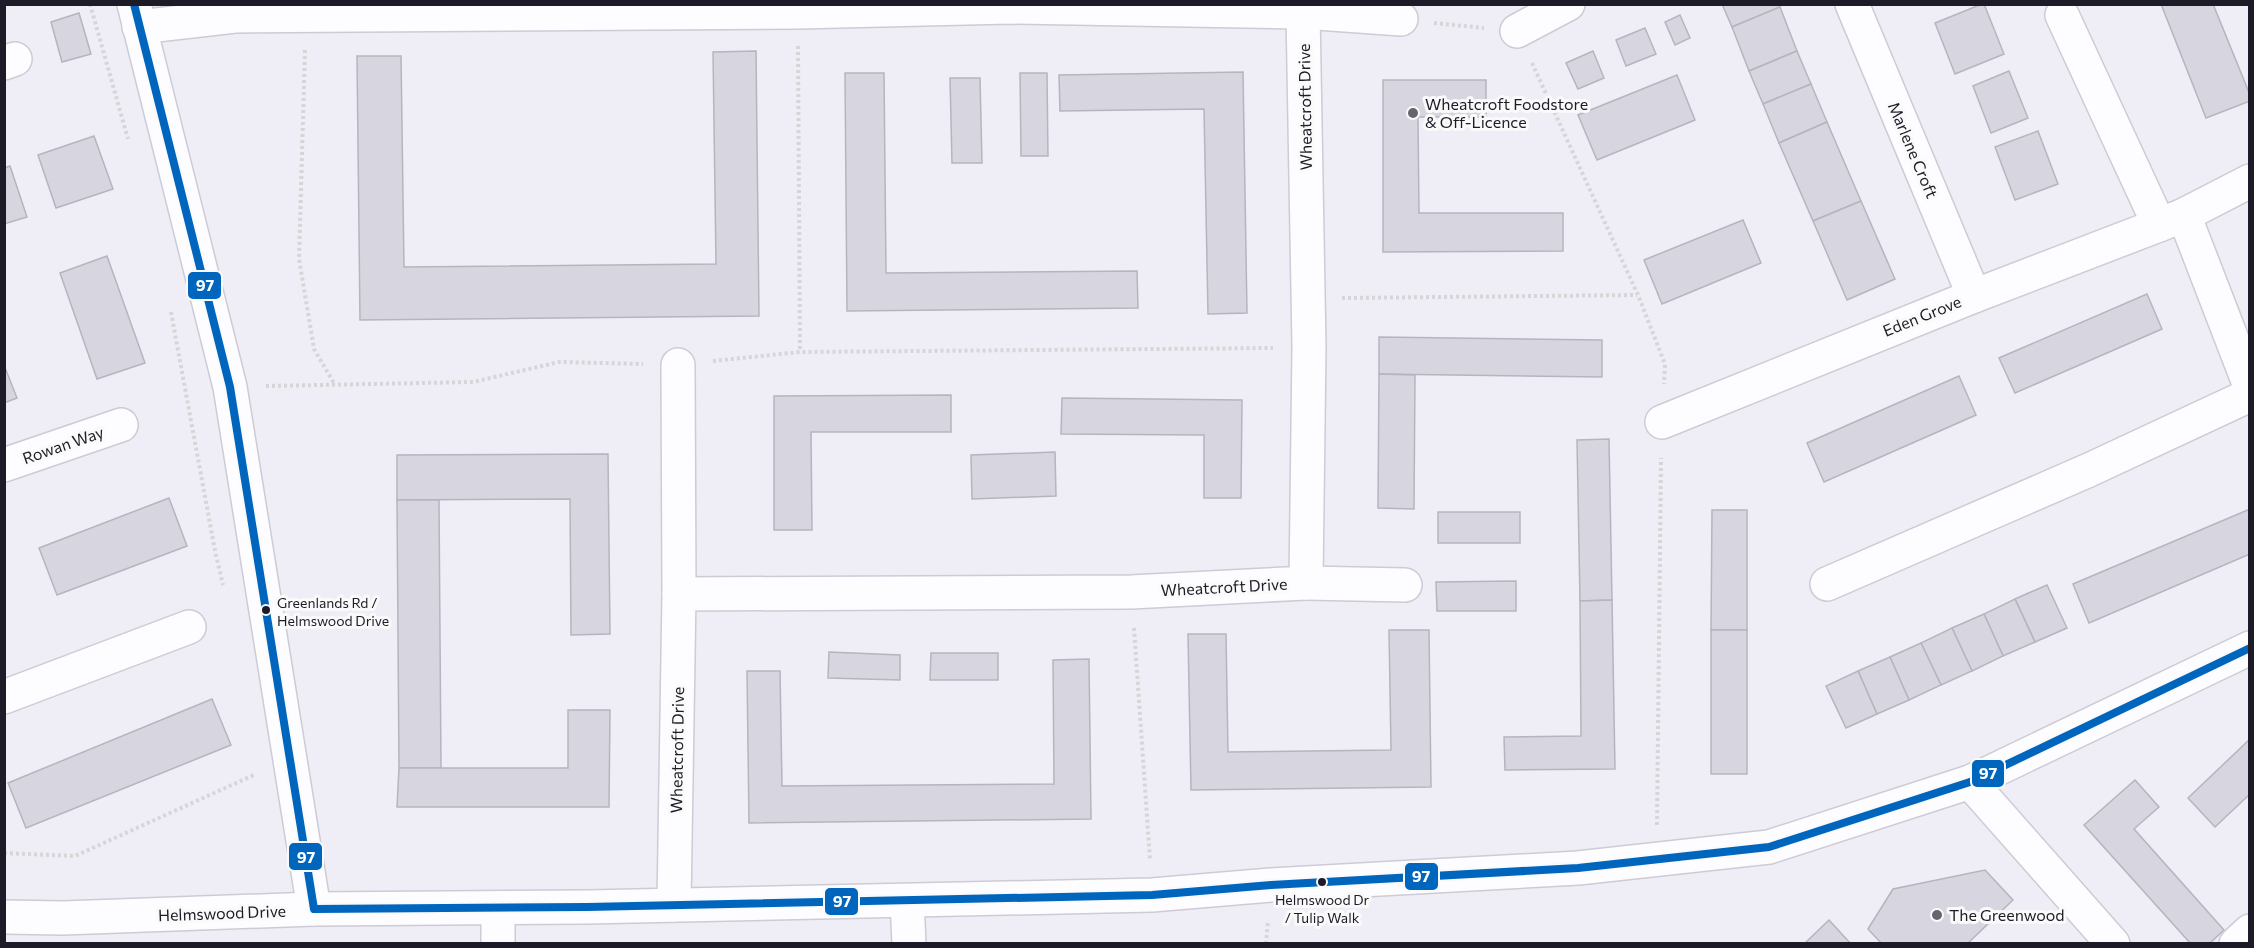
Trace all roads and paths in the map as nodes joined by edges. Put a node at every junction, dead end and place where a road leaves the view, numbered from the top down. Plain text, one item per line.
1 (90, 4) edge
2 (1568, 4) edge
3 (1852, 4) edge
4 (1009, 6) edge
5 (798, 12) junction
6 (1303, 12) junction
7 (306, 15) junction
8 (2062, 15) dead end
9 (136, 16) edge
10 (1401, 20) joint
11 (1517, 31) joint
12 (130, 147) dead end
13 (2250, 181) edge
14 (2172, 220) junction
15 (1638, 295) dead end
16 (1974, 296) junction
17 (1308, 298) junction
18 (170, 304) dead end
19 (1309, 347) junction
20 (800, 352) junction
21 (678, 365) junction
22 (335, 384) junction
23 (2250, 386) edge
24 (230, 387) junction
25 (2250, 395) edge
26 (1662, 422) dead end
27 (121, 424) dead end
28 (4, 465) edge
29 (1306, 583) junction
30 (1827, 584) dead end
31 (1405, 585) dead end
32 (223, 586) dead end
33 (1131, 592) junction
34 (679, 594) junction
35 (189, 627) dead end
36 (2250, 648) edge
37 (4, 697) edge
38 (290, 760) junction
39 (1970, 782) junction
40 (4, 853) edge
41 (1152, 895) junction
42 (907, 901) junction
43 (674, 905) junction
44 (498, 908) junction
45 (314, 909) junction
46 (4, 916) edge
47 (63, 931) edge
48 (2250, 931) edge
49 (498, 944) edge
50 (909, 944) edge
51 (2113, 944) edge
52 (2236, 944) edge

1 - 12 path
2 - 11 street
3 - 16 street, Marlene Croft
4 - 5 street
4 - 6 street
5 - 7 street
5 - 20 path
6 - 10 street
6 - 17 street, Wheatcroft Drive
7 - 9 street
7 - 22 path
8 - 14 street
9 - 24 street
10 - 11 path
13 - 14 street, Eden Grove
14 - 16 street, Eden Grove
14 - 23 street
15 - 17 path
16 - 26 street, Eden Grove
17 - 19 street, Wheatcroft Drive
18 - 32 path
19 - 20 path
19 - 29 street, Wheatcroft Drive
20 - 21 path
21 - 22 path
21 - 34 street, Wheatcroft Drive
22 - 24 path
24 - 38 street
25 - 30 street
27 - 28 street, Rowan Way
29 - 31 street
29 - 33 street, Wheatcroft Drive
33 - 34 street, Wheatcroft Drive
33 - 41 path
34 - 43 street, Wheatcroft Drive
35 - 37 street
36 - 39 street, Helmswood Drive
38 - 40 path
38 - 45 street
39 - 41 street, Helmswood Drive
39 - 51 street
41 - 42 street, Helmswood Drive
42 - 43 street, Helmswood Drive
42 - 50 street
43 - 44 street, Helmswood Drive
44 - 45 street, Helmswood Drive
44 - 49 street
45 - 47 street, Helmswood Drive
46 - 47 street, Helmswood Drive
48 - 52 street

